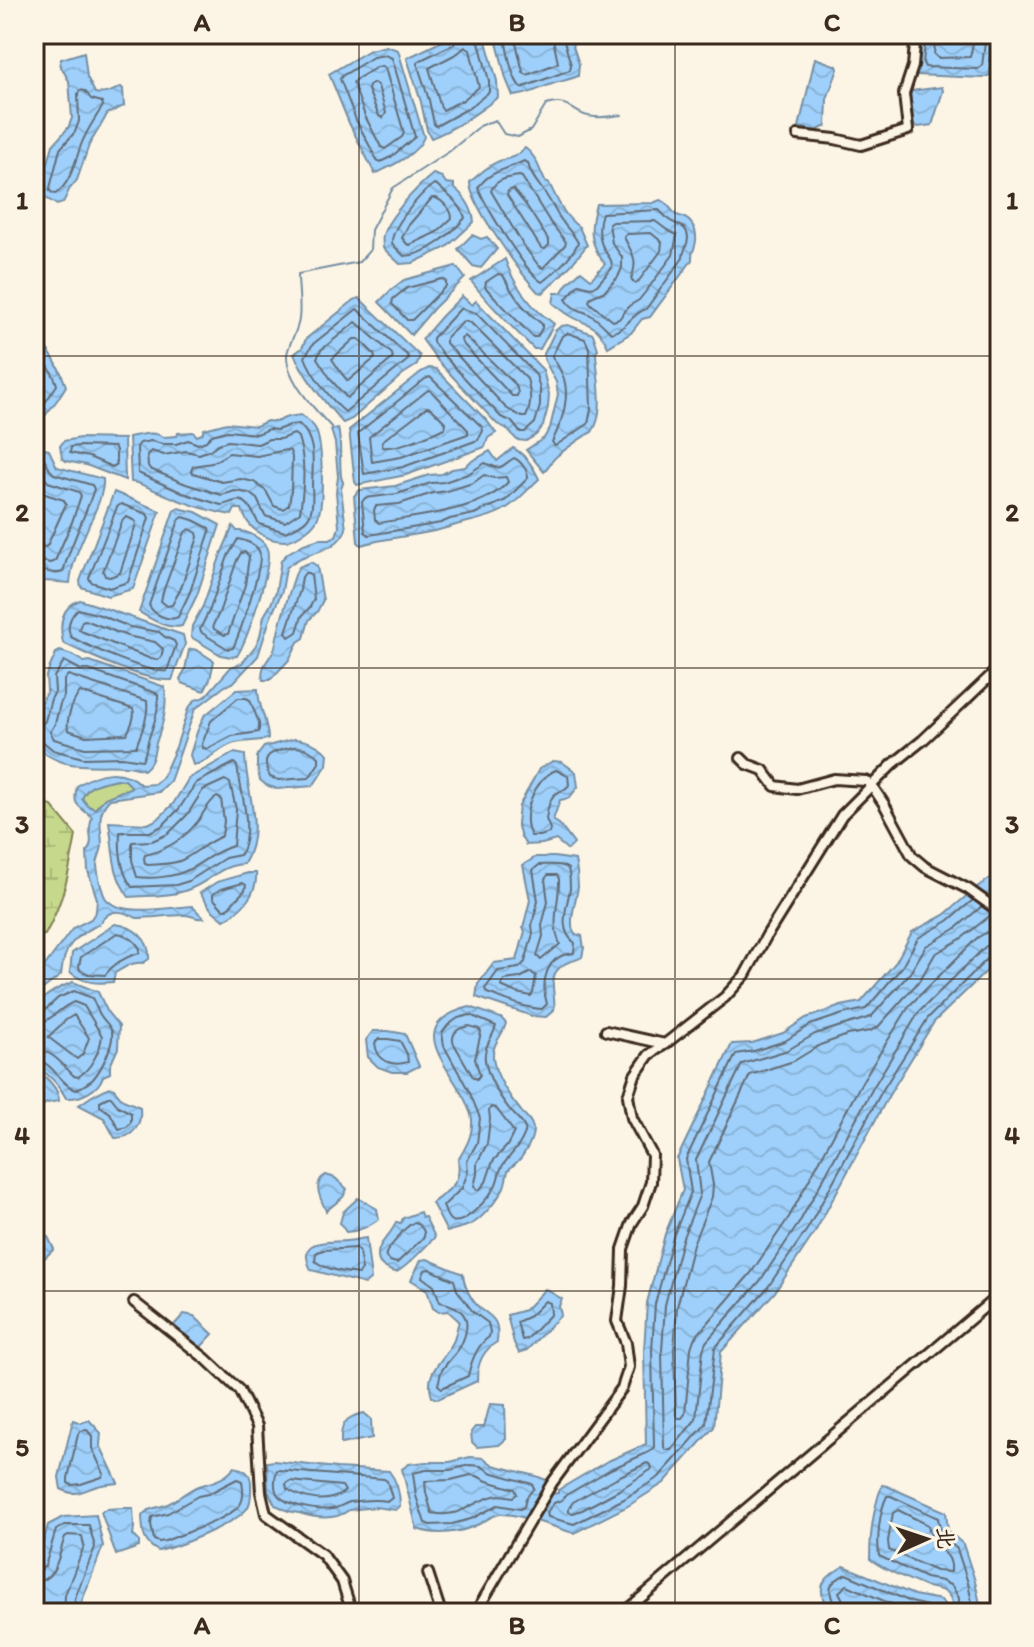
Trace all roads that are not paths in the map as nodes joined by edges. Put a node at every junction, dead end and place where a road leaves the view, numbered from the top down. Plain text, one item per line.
1 (916, 34) edge
2 (798, 135) dead end
3 (1000, 667) edge
4 (741, 758) dead end
5 (872, 786) junction
6 (1000, 912) edge
7 (606, 1031) dead end
8 (665, 1044) junction
9 (1000, 1294) edge
10 (134, 1302) dead end
11 (428, 1573) dead end
12 (352, 1613) edge
13 (441, 1613) edge
14 (481, 1613) edge
15 (623, 1613) edge

1 - 2 street
3 - 5 street
4 - 5 street
5 - 6 street
5 - 8 street
7 - 8 street
8 - 14 street
9 - 15 street
10 - 12 street
11 - 13 street

